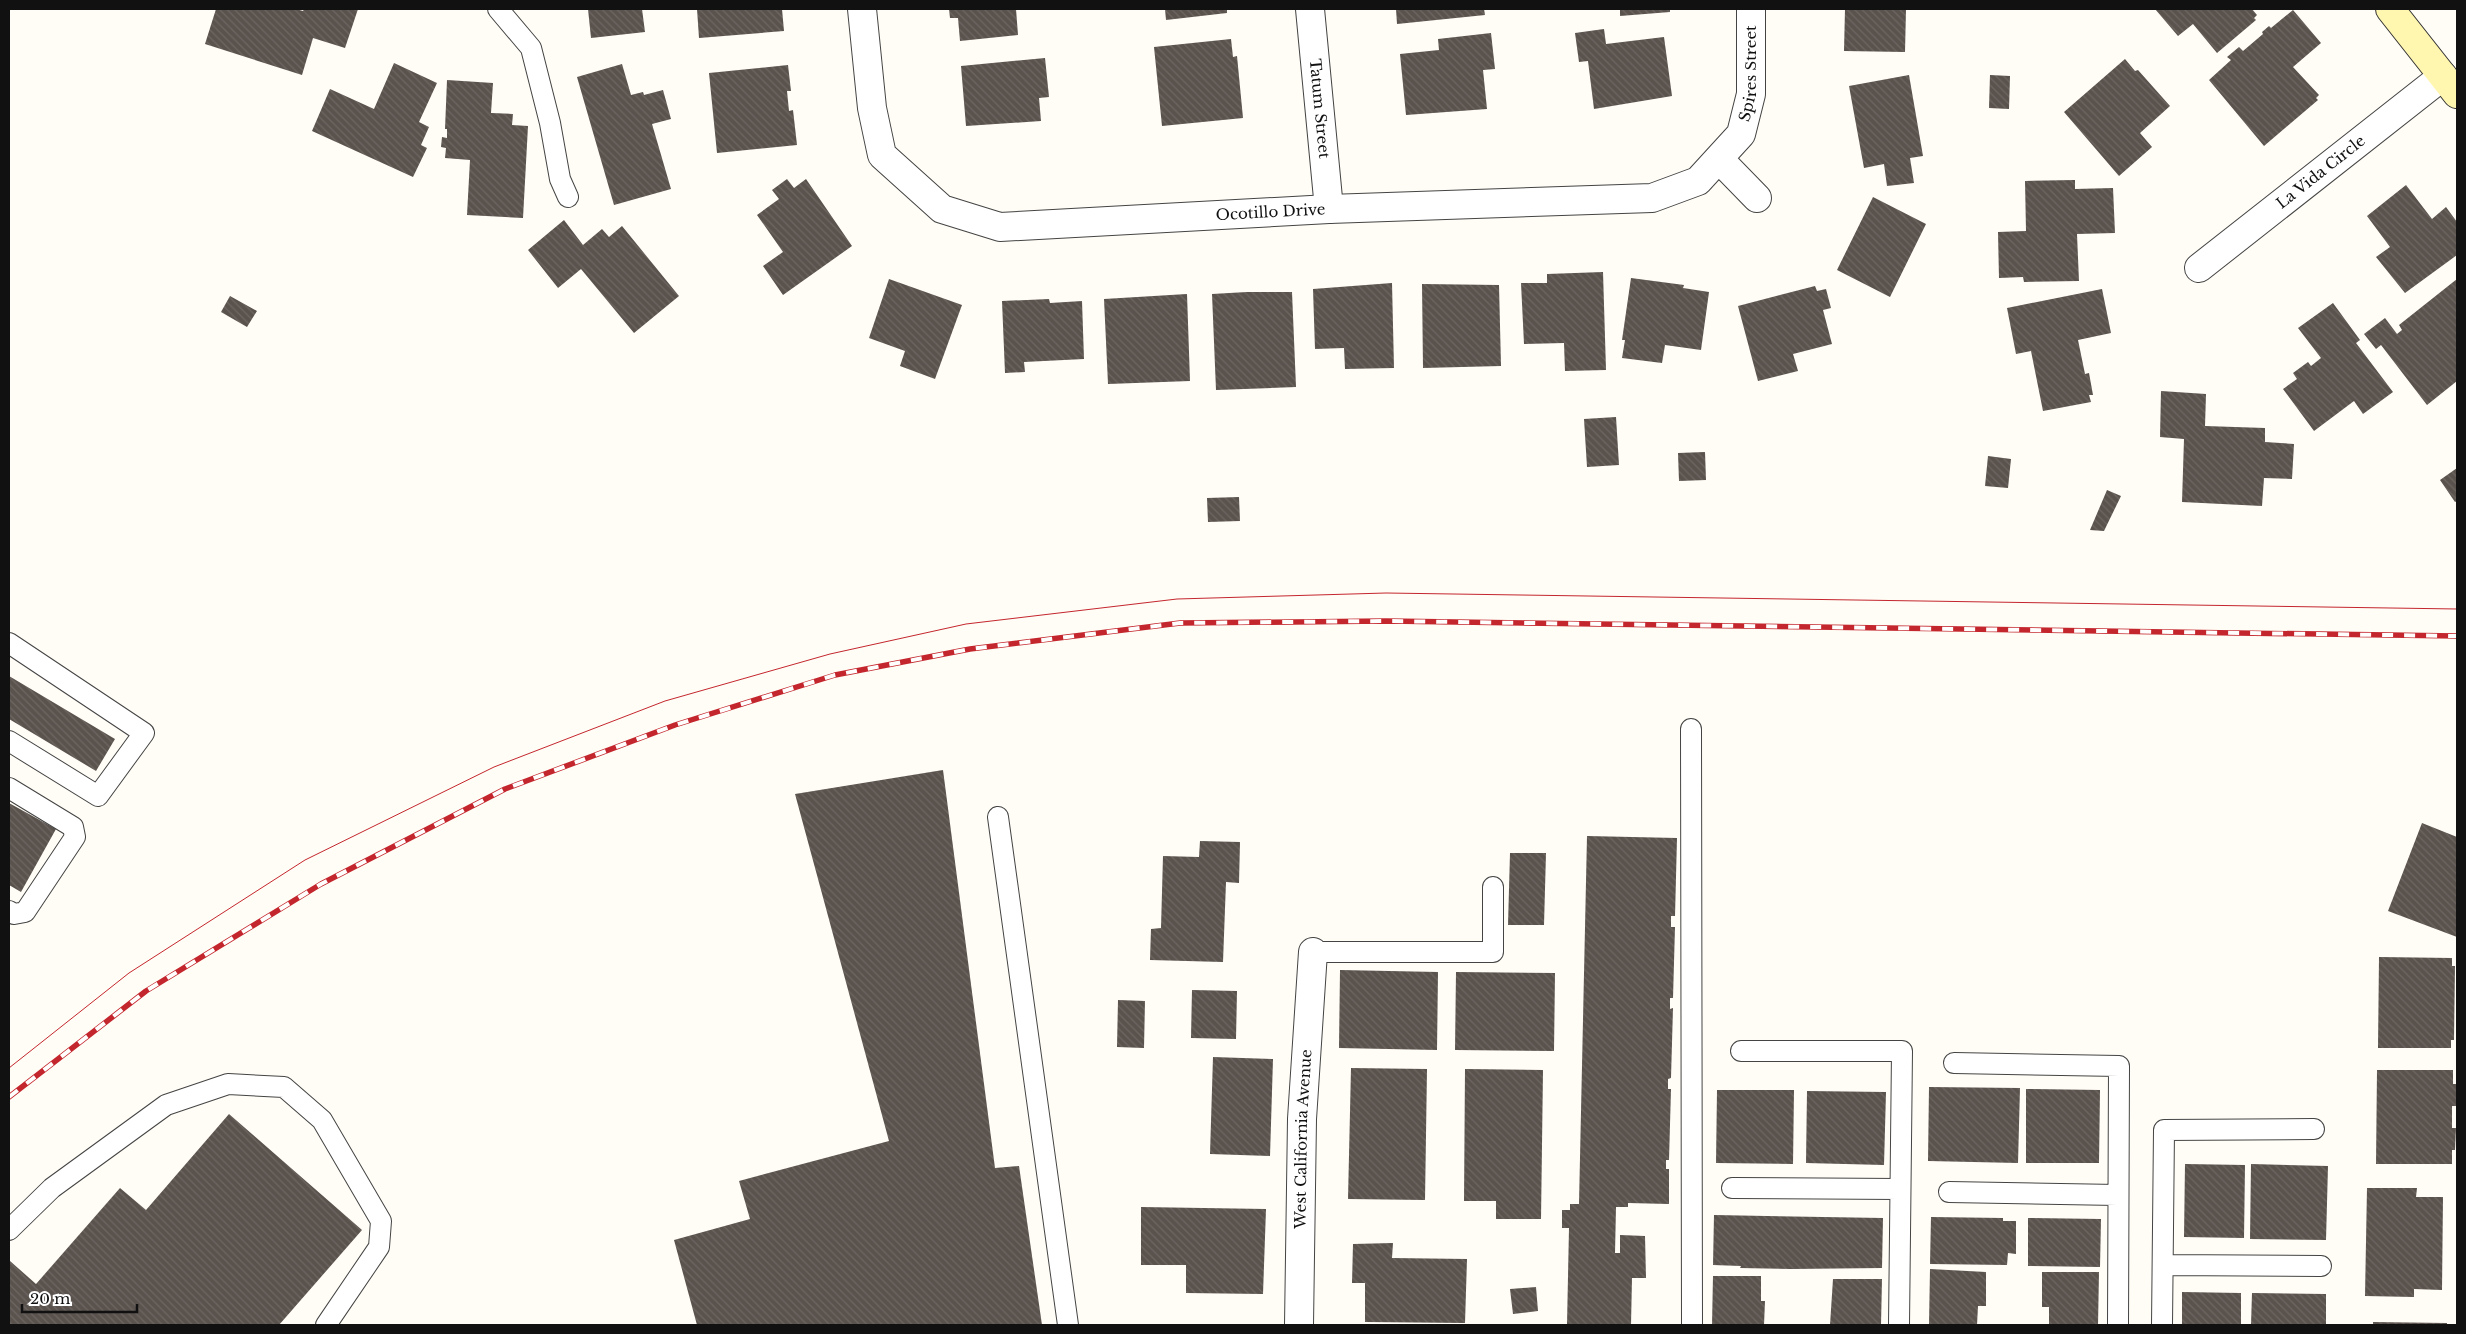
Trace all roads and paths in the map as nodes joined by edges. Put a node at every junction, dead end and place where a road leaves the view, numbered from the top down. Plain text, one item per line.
1 (498, 9) edge
2 (862, 9) edge
3 (1310, 9) edge
4 (1751, 9) edge
5 (2390, 9) edge
6 (2450, 85) edge
7 (1719, 159) junction
8 (568, 197) dead end
9 (1757, 198) dead end
10 (1329, 209) junction
11 (2199, 268) dead end
12 (9, 643) edge
13 (1691, 729) dead end
14 (9, 741) edge
15 (9, 788) edge
16 (998, 817) dead end
17 (1493, 887) dead end
18 (9, 911) edge
19 (1313, 952) joint
20 (1741, 1051) dead end
21 (1954, 1063) dead end
22 (2314, 1129) dead end
23 (1732, 1188) dead end
24 (1900, 1189) junction
25 (1949, 1192) dead end
26 (2118, 1194) junction
27 (9, 1230) edge
28 (2163, 1265) junction
29 (2321, 1266) dead end
30 (326, 1325) edge
31 (1068, 1325) edge
32 (1299, 1325) edge
33 (1692, 1325) edge
34 (1899, 1325) edge
35 (2118, 1325) edge
36 (2162, 1325) edge

1 - 8 lane
2 - 10 street, Ocotillo Drive
3 - 10 street, Tatum Street
4 - 7 street, Spires Street
5 - 6 street
6 - 11 street, La Vida Circle
7 - 9 street
7 - 10 street, Ocotillo Drive
12 - 14 lane
13 - 33 lane
15 - 18 lane
16 - 31 lane
17 - 19 lane
19 - 32 street, West California Avenue
20 - 24 lane
21 - 26 lane
22 - 28 lane
23 - 24 lane
24 - 34 lane
25 - 26 lane
26 - 35 lane
27 - 30 lane
28 - 29 lane
28 - 36 lane

